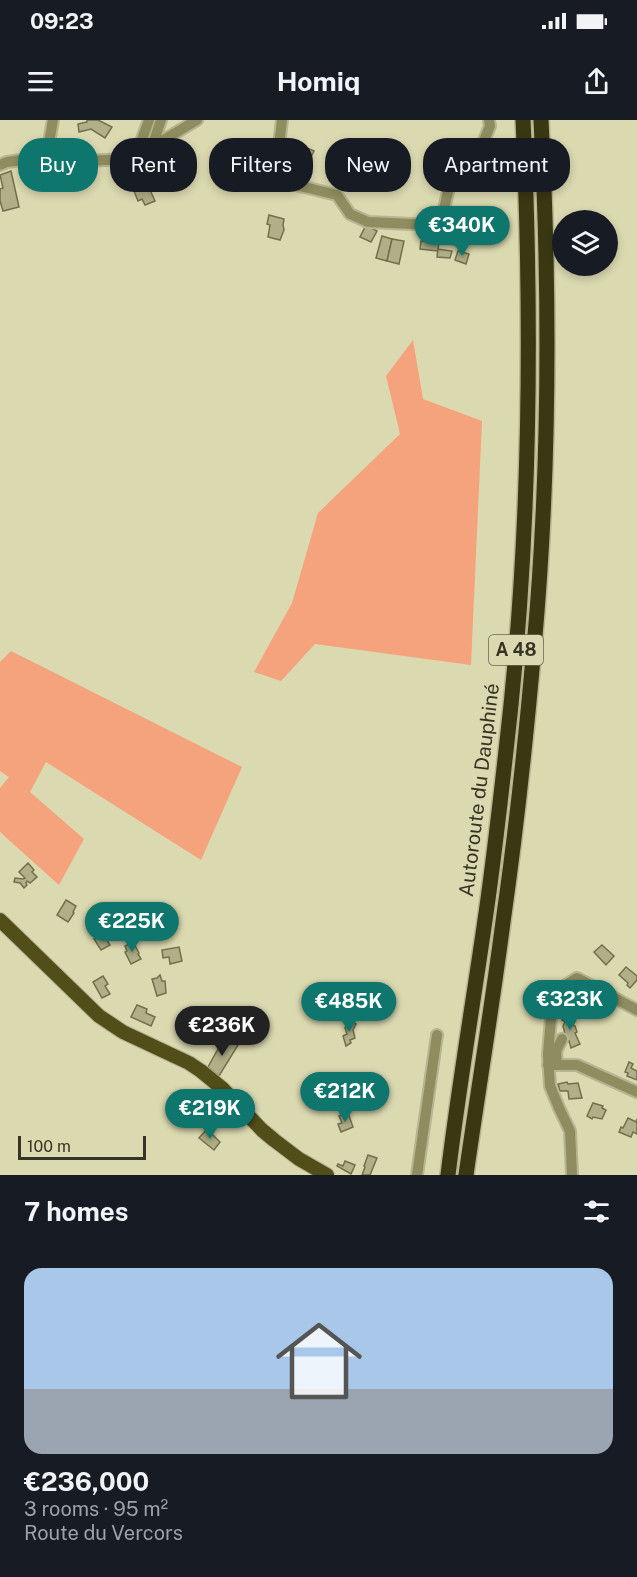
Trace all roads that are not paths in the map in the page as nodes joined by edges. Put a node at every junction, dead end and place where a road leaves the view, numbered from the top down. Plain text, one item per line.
1 (53, 120) edge
2 (149, 120) edge
3 (160, 120) edge
4 (197, 120) edge
5 (282, 120) edge
6 (489, 120) edge
7 (523, 120) edge
8 (541, 120) edge
9 (50, 138) edge
10 (142, 138) edge
11 (155, 138) edge
12 (167, 138) edge
13 (18, 160) edge
14 (0, 165) edge
15 (0, 920) edge
16 (637, 1010) edge
17 (437, 1035) dead end
18 (562, 1040) dead end
19 (553, 1065) junction
20 (637, 1092) edge
21 (327, 1175) edge
22 (417, 1175) edge
23 (448, 1175) edge
24 (466, 1175) edge
25 (572, 1175) edge

1 - 9 street
2 - 10 street
3 - 11 street
4 - 12 street
5 - 6 street
7 - 23 highway, Autoroute du Dauphiné / A 48
8 - 24 highway, Autoroute du Dauphiné / A 48
13 - 14 street
15 - 21 main road
16 - 19 street
17 - 22 street
18 - 19 street
19 - 20 street
19 - 25 street

